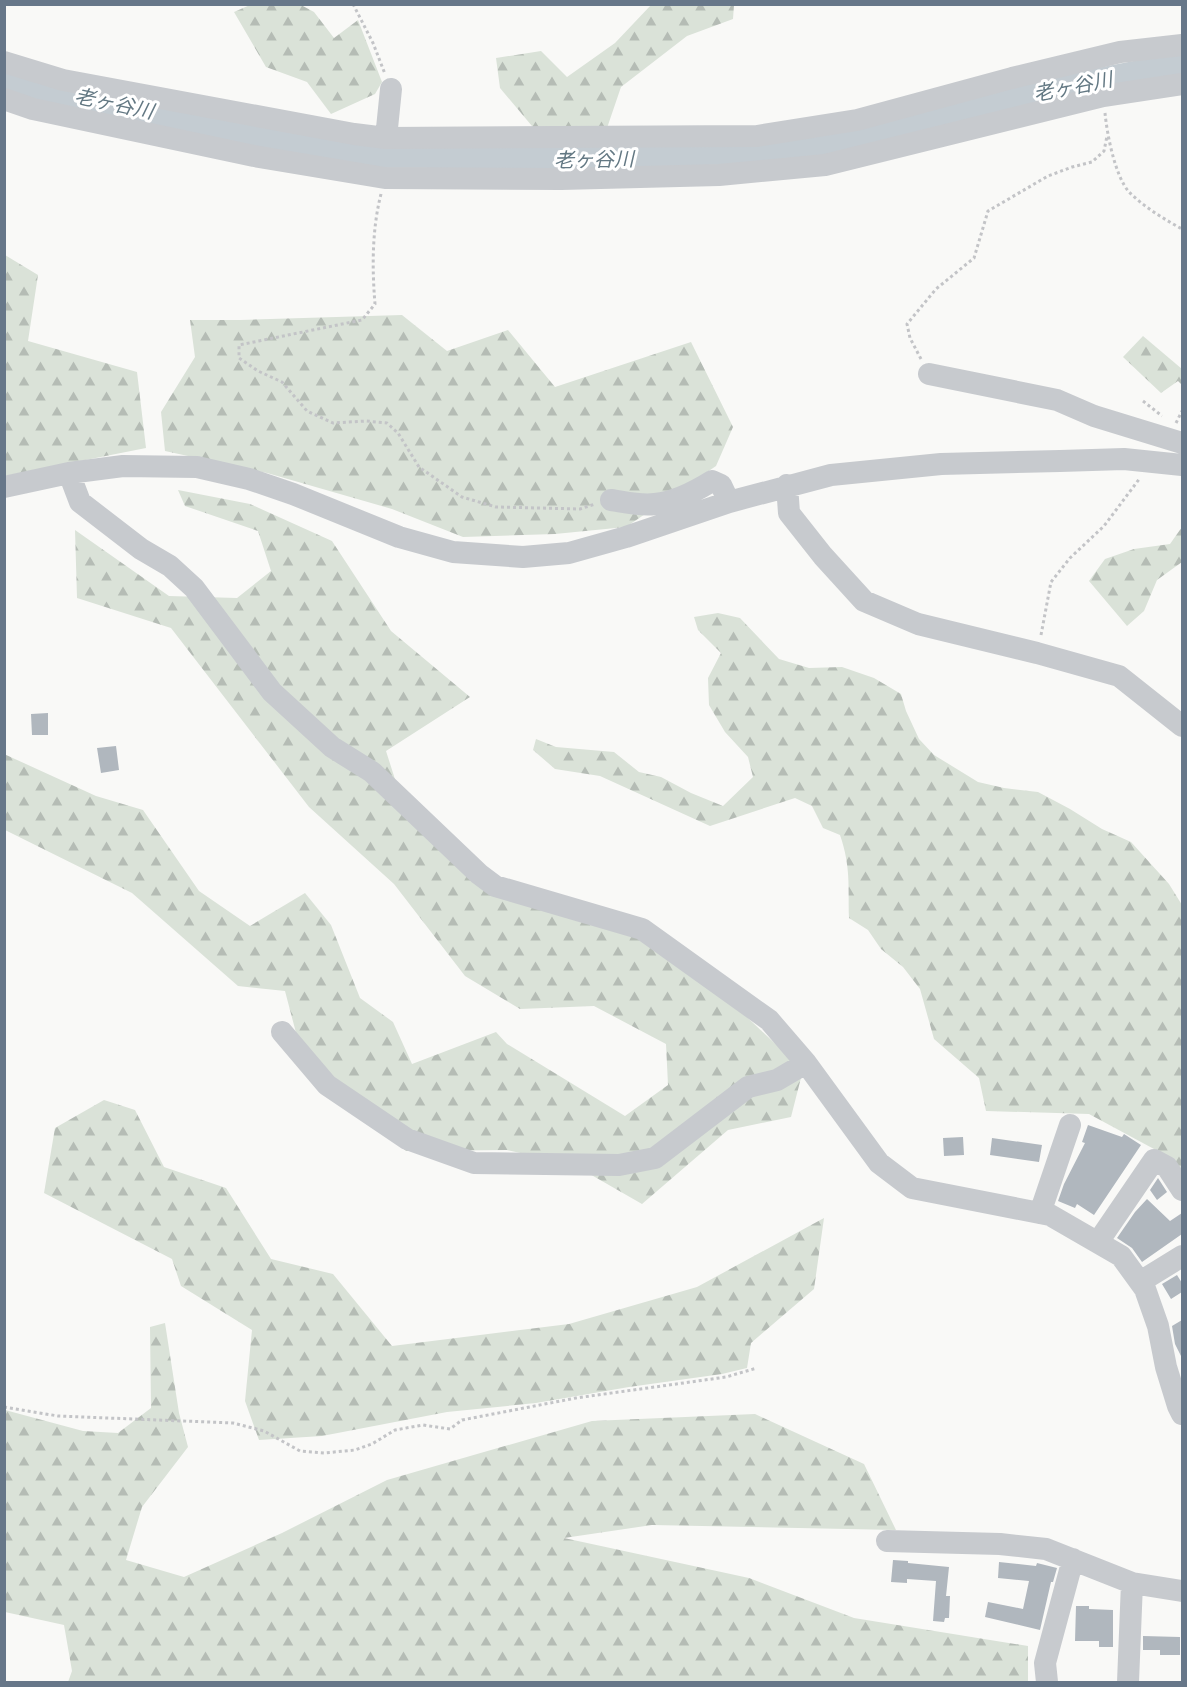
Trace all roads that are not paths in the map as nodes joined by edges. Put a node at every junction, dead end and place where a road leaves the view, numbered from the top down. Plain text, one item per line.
1 (1182, 45) edge
2 (1094, 58) junction
3 (4, 62) edge
4 (1182, 84) edge
5 (391, 89) road end
6 (1103, 96) junction
7 (4, 99) edge
8 (386, 138) junction
9 (929, 374) road end
10 (1178, 434) edge
11 (1182, 465) edge
12 (69, 472) junction
13 (787, 485) junction
14 (4, 487) edge
15 (611, 500) road end
16 (729, 501) junction
17 (1182, 726) edge
18 (282, 1032) dead end
19 (806, 1064) junction
20 (1070, 1125) dead end
21 (1182, 1190) edge
22 (1040, 1213) junction
23 (1098, 1242) junction
24 (1182, 1256) edge
25 (1140, 1282) junction
26 (1182, 1414) edge
27 (887, 1541) dead end
28 (1073, 1559) junction
29 (1132, 1583) junction
30 (1182, 1591) edge
31 (1047, 1683) edge
32 (1128, 1683) edge

1 - 2 street
2 - 6 street
2 - 8 street
3 - 8 street
4 - 6 street
5 - 8 street
6 - 7 street
9 - 10 street
11 - 13 street
12 - 14 street
12 - 16 street
12 - 19 street
13 - 16 street
13 - 17 street
15 - 16 street
18 - 19 street
19 - 22 street
20 - 22 street
21 - 23 street
22 - 23 street
23 - 25 street
24 - 25 street
25 - 26 street
27 - 28 street
28 - 29 street
28 - 31 street
29 - 30 street
29 - 32 street

